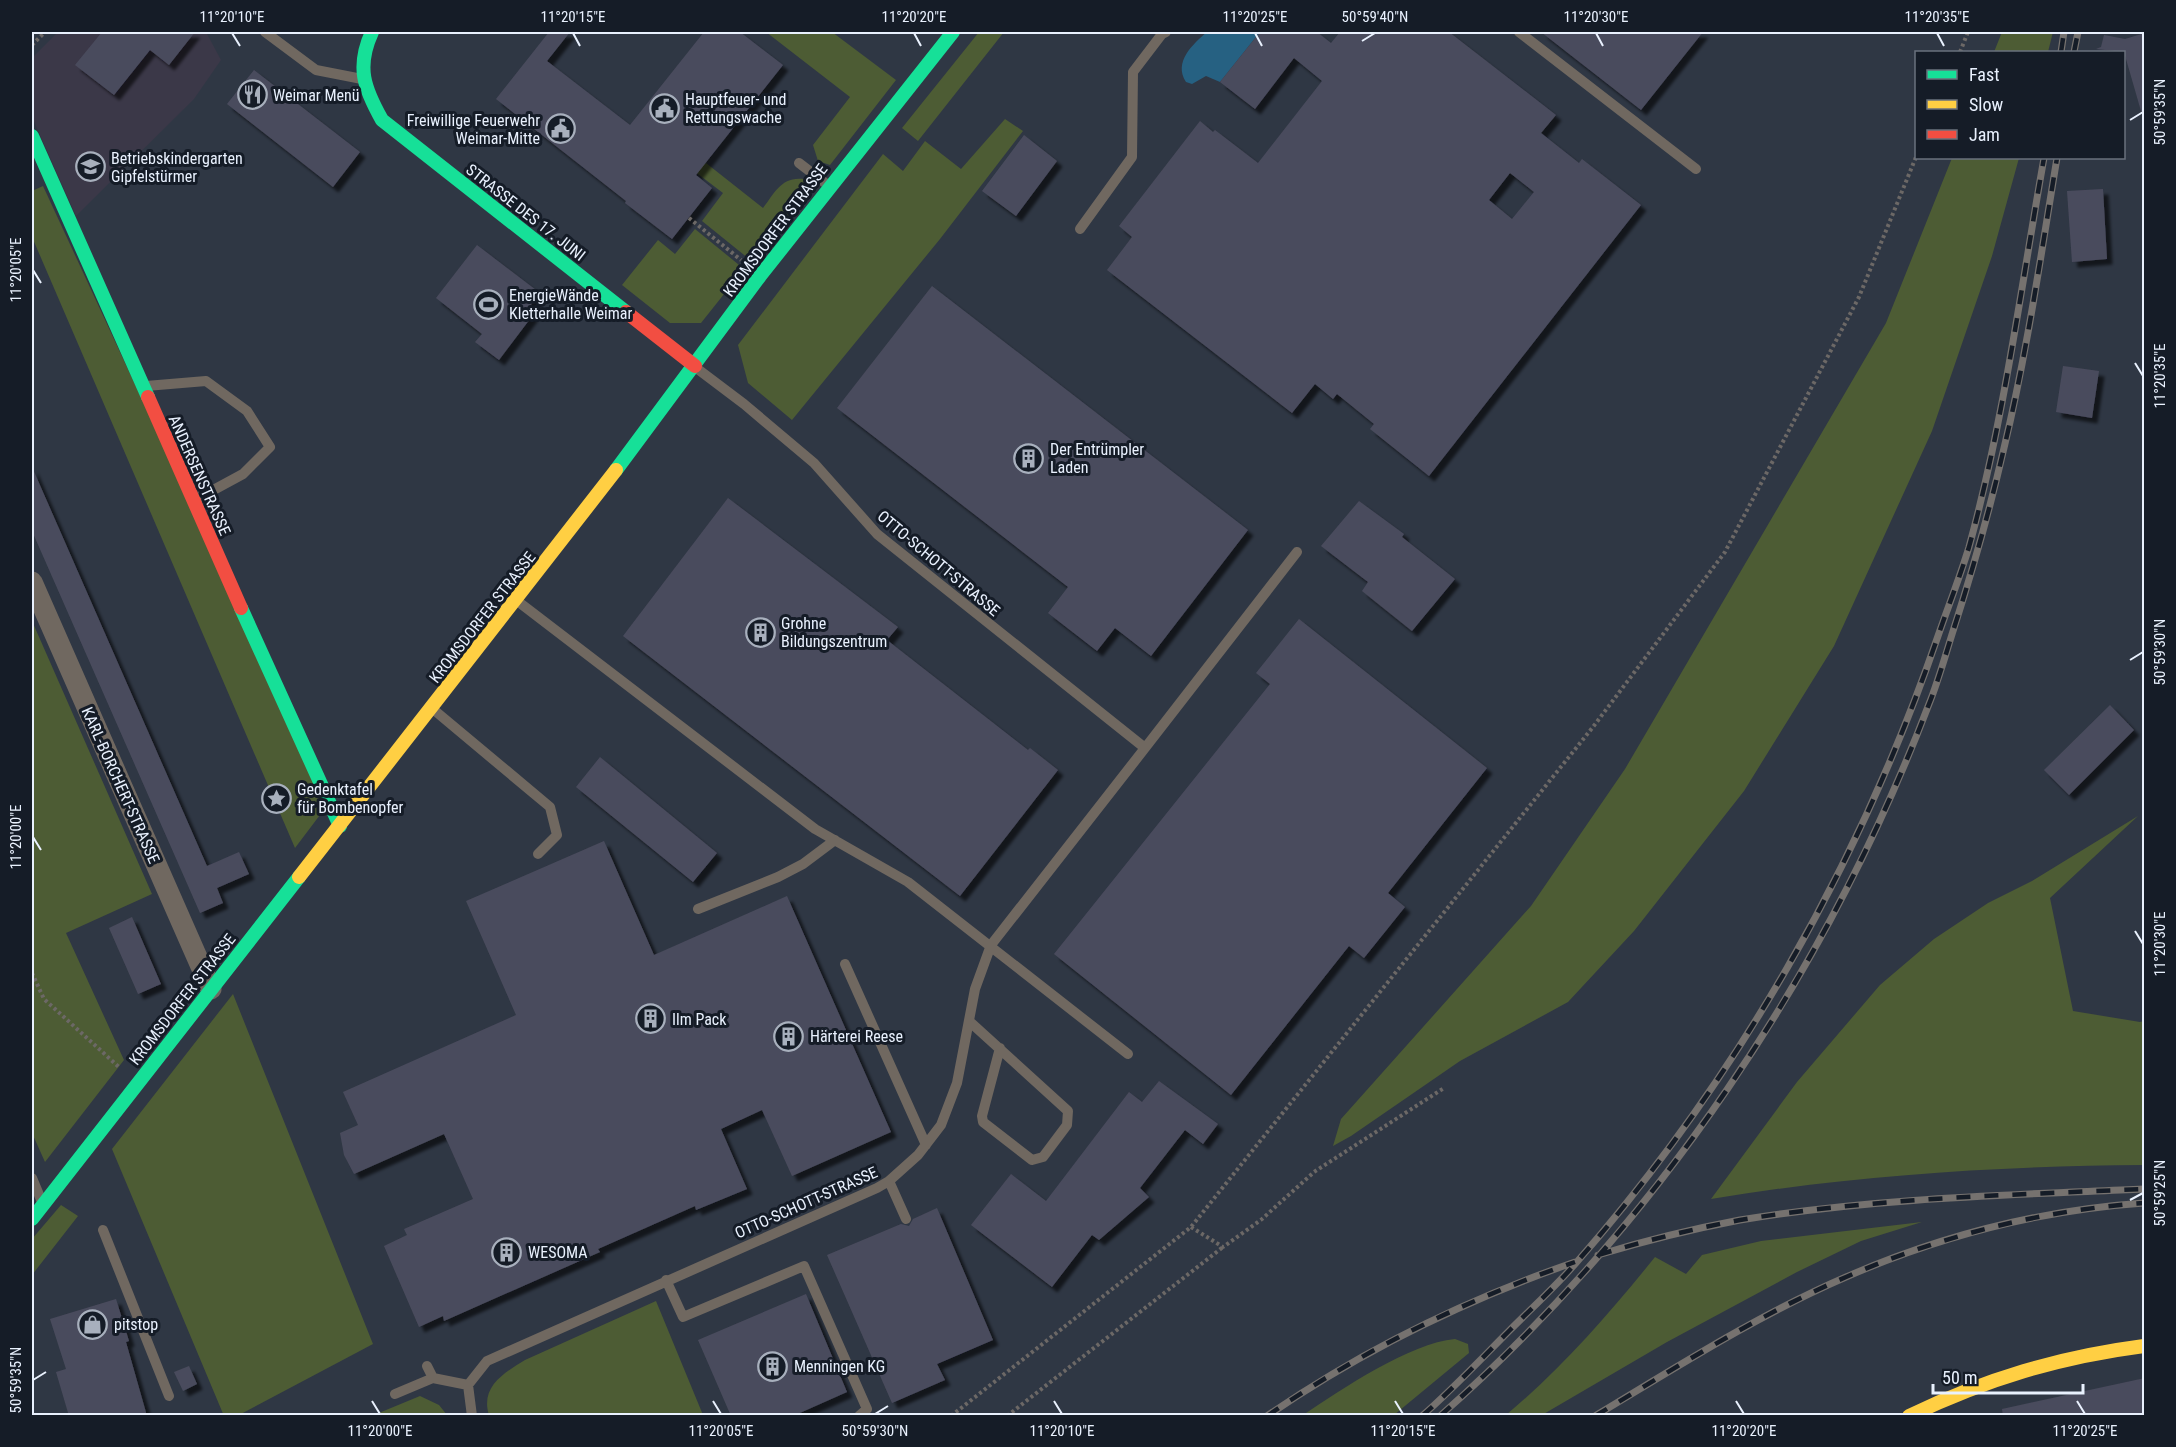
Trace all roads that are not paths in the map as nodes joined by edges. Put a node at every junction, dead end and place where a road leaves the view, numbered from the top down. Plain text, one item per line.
1 (265, 32) edge
2 (372, 32) edge
3 (953, 32) edge
4 (1166, 32) edge
5 (1519, 32) edge
6 (366, 80) junction
7 (32, 136) edge
8 (799, 163) dead end
9 (1696, 169) dead end
10 (829, 186) junction
11 (1080, 229) dead end
12 (695, 366) junction
13 (143, 387) junction
14 (194, 501) junction
15 (1297, 552) dead end
16 (32, 582) edge
17 (516, 600) junction
18 (431, 708) junction
19 (1145, 748) junction
20 (340, 826) junction
21 (835, 840) junction
22 (538, 854) dead end
23 (698, 909) dead end
24 (991, 945) junction
25 (845, 964) dead end
26 (211, 989) junction
27 (969, 1021) junction
28 (1000, 1048) junction
29 (1128, 1054) dead end
30 (926, 1145) junction
31 (32, 1178) edge
32 (889, 1181) junction
33 (43, 1205) junction
34 (32, 1219) edge
35 (906, 1219) dead end
36 (102, 1230) dead end
37 (666, 1280) junction
38 (2145, 1346) edge
39 (427, 1366) dead end
40 (433, 1378) junction
41 (468, 1385) junction
42 (395, 1394) dead end
43 (169, 1396) dead end
44 (472, 1416) edge
45 (859, 1416) edge
46 (1908, 1416) edge

1 - 6 lane
2 - 6 street, STRASSE DES 17. JUNI
3 - 10 street, KROMSDORFER STRASSE
4 - 11 lane
5 - 9 lane
6 - 12 street, STRASSE DES 17. JUNI
7 - 13 street, ANDERSENSTRASSE
8 - 10 lane
10 - 12 street, KROMSDORFER STRASSE
12 - 17 street, KROMSDORFER STRASSE
12 - 19 lane, OTTO-SCHOTT-STRASSE
13 - 14 street, ANDERSENSTRASSE
13 - 14 lane
14 - 20 street, ANDERSENSTRASSE
15 - 19 lane, OTTO-SCHOTT-STRASSE
16 - 26 street, KARL-BORCHERT-STRASSE
17 - 18 street, KROMSDORFER STRASSE
17 - 21 lane
18 - 20 street, KROMSDORFER STRASSE
18 - 22 lane
19 - 24 lane, OTTO-SCHOTT-STRASSE
20 - 26 street, KROMSDORFER STRASSE
21 - 23 lane
21 - 24 lane
24 - 27 lane, OTTO-SCHOTT-STRASSE
24 - 29 lane
25 - 30 lane
26 - 33 street, KROMSDORFER STRASSE
27 - 28 lane
27 - 30 lane, OTTO-SCHOTT-STRASSE
28 - 28 lane
30 - 32 lane, OTTO-SCHOTT-STRASSE
31 - 33 lane
32 - 35 lane
32 - 37 lane, OTTO-SCHOTT-STRASSE
33 - 34 street, KROMSDORFER STRASSE
36 - 43 lane
37 - 41 lane, OTTO-SCHOTT-STRASSE
37 - 45 lane
38 - 46 street
39 - 40 lane
40 - 41 lane
40 - 42 lane
41 - 44 lane

